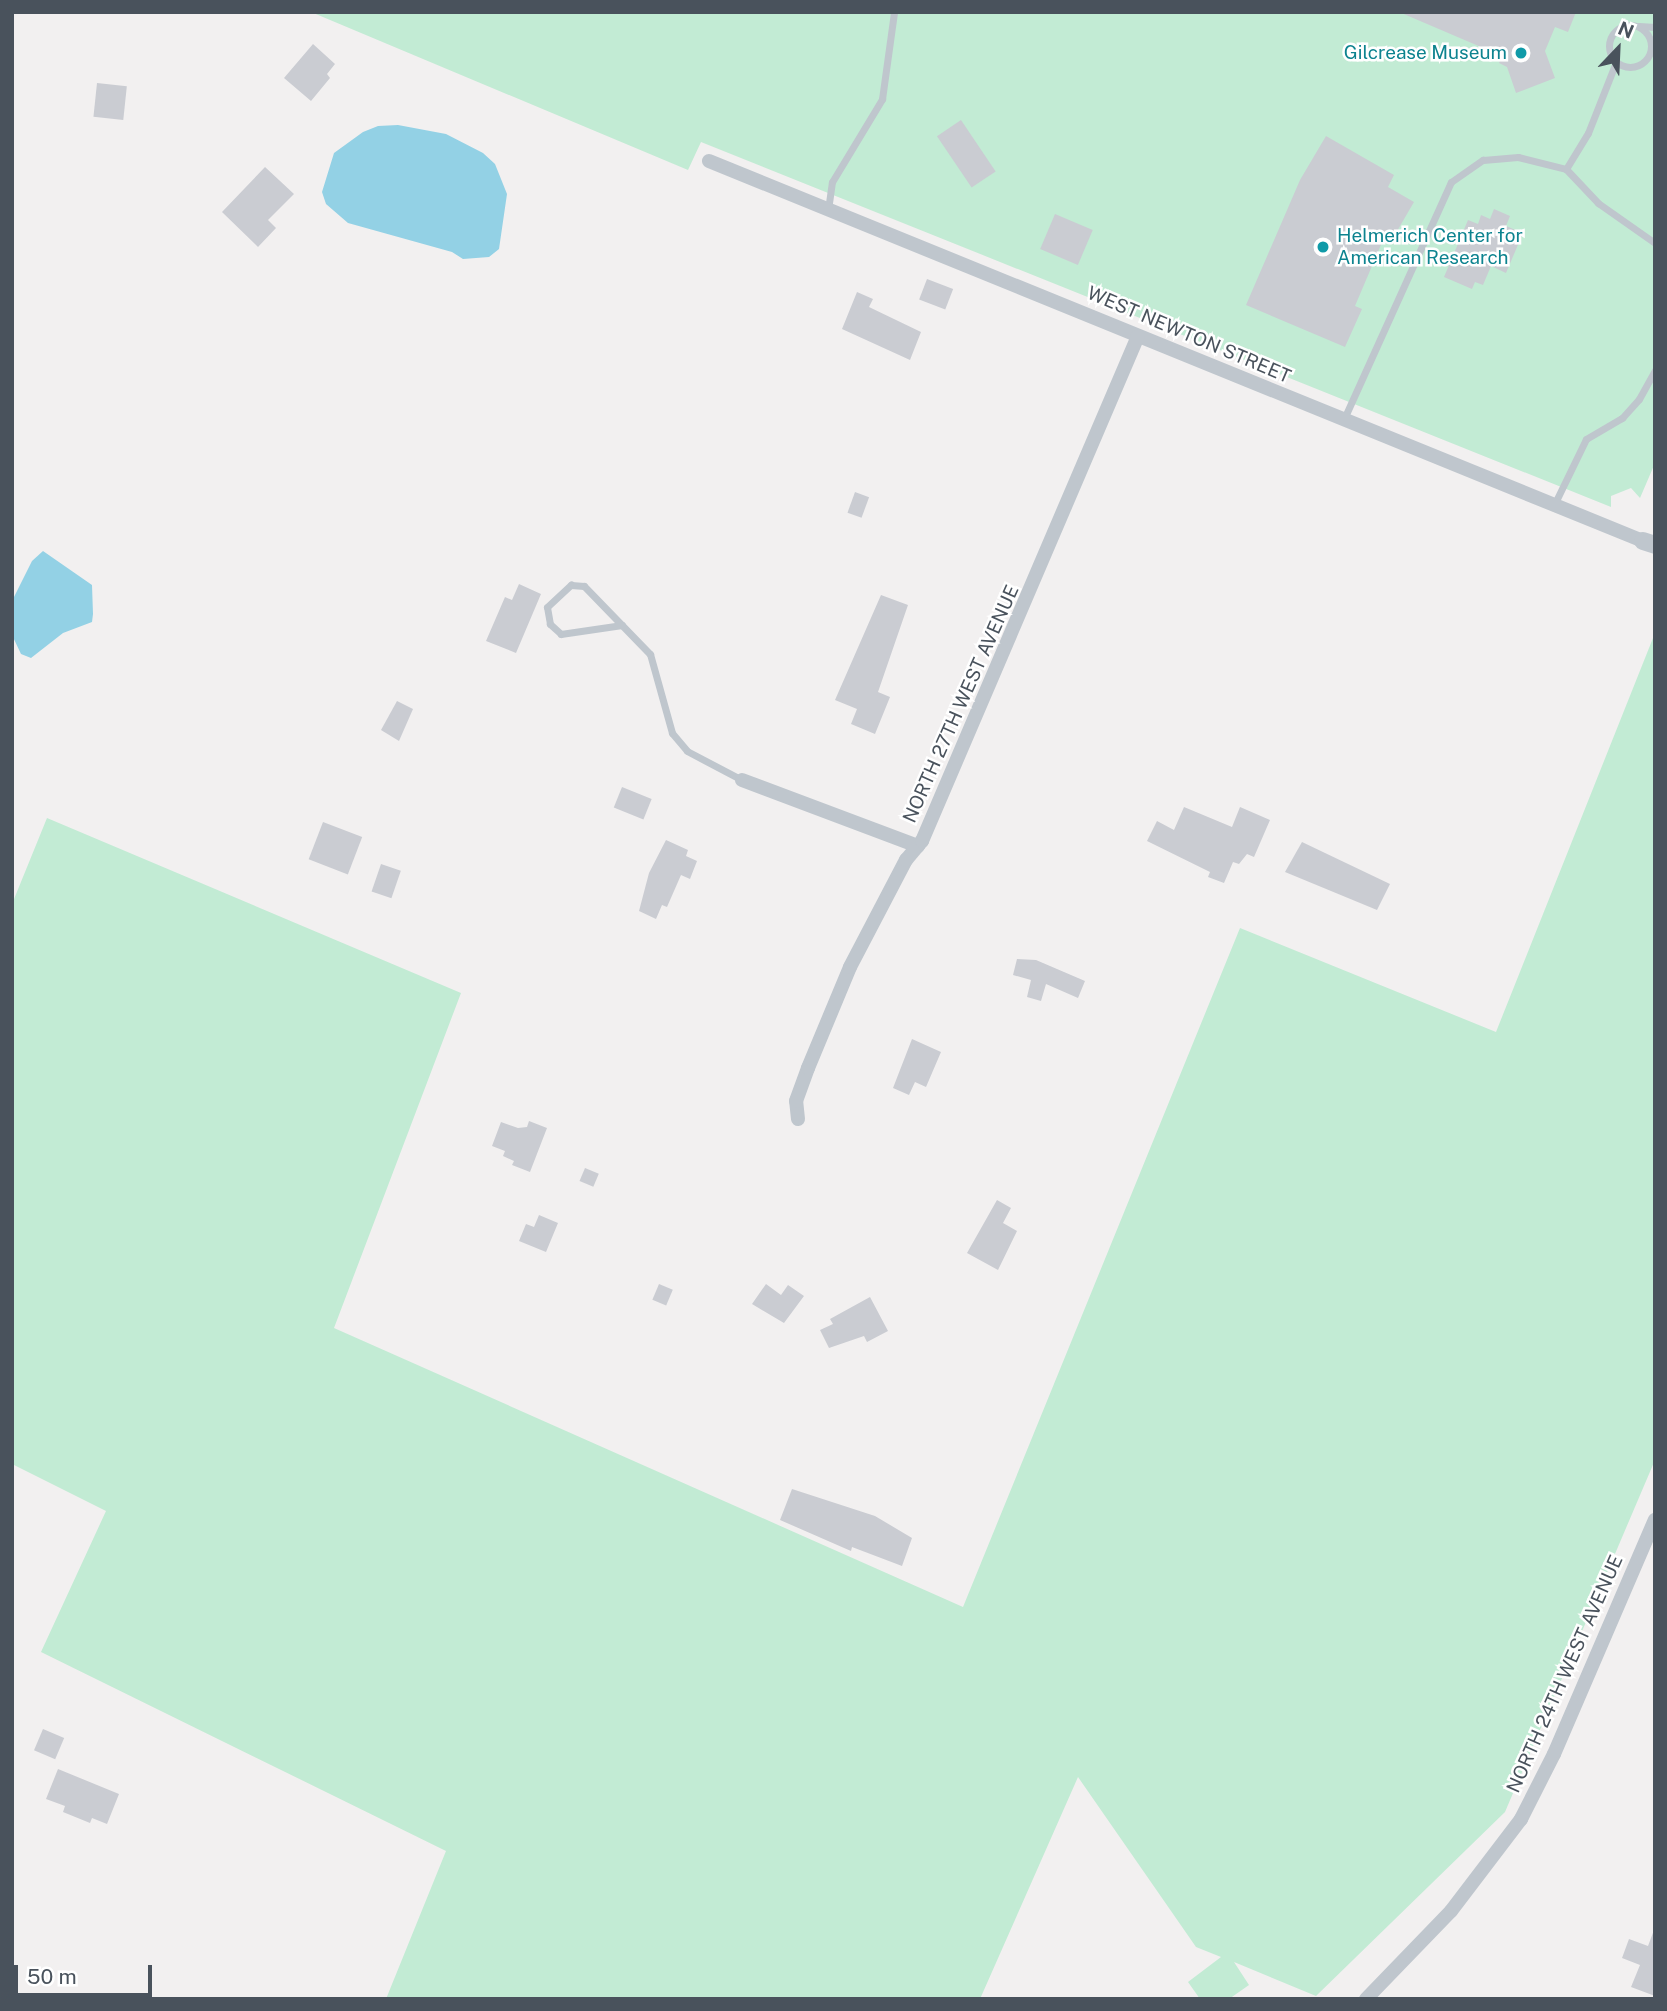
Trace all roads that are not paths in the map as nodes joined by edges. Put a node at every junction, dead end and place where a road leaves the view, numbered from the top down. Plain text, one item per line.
1 (894, 12) edge
2 (1639, 26) junction
3 (1655, 27) edge
4 (1616, 62) junction
5 (709, 161) dead end
6 (1566, 169) junction
7 (827, 211) junction
8 (1655, 243) edge
9 (1138, 337) junction
10 (1655, 370) edge
11 (1343, 421) junction
12 (1554, 506) junction
13 (1649, 543) edge
14 (622, 625) junction
15 (742, 780) joint
16 (918, 846) junction
17 (798, 1119) dead end
18 (1655, 1520) edge
19 (1367, 1999) edge

1 - 7 lane
2 - 3 lane
2 - 4 lane
2 - 4 lane
4 - 6 lane
5 - 7 street, WEST NEWTON STREET
6 - 8 lane
6 - 11 lane
7 - 9 street, WEST NEWTON STREET
9 - 11 street, WEST NEWTON STREET
9 - 16 street, NORTH 27TH WEST AVENUE
10 - 12 lane
11 - 12 street, WEST NEWTON STREET
12 - 13 street, WEST NEWTON STREET
14 - 14 lane
14 - 15 lane
15 - 16 street
16 - 17 street, NORTH 27TH WEST AVENUE
18 - 19 street, NORTH 24TH WEST AVENUE

